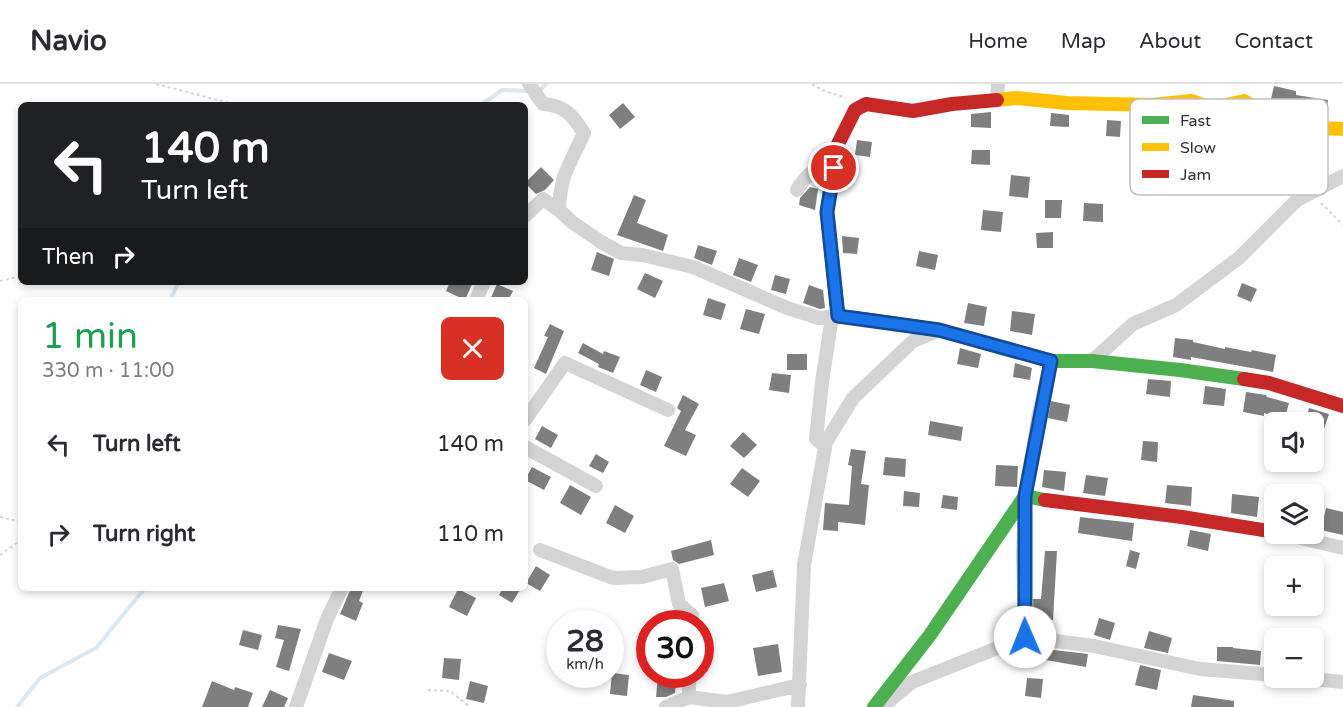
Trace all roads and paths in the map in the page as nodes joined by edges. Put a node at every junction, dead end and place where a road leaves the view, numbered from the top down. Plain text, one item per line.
1 (156, 84) edge
2 (529, 84) edge
3 (812, 84) edge
4 (998, 84) edge
5 (997, 100) junction
6 (224, 102) edge
7 (866, 104) junction
8 (1130, 104) edge
9 (1328, 128) edge
10 (1343, 129) edge
11 (835, 161) junction
12 (1343, 176) edge
13 (1328, 184) edge
14 (796, 190) dead end
15 (1306, 195) edge
16 (1312, 195) edge
17 (560, 210) junction
18 (528, 213) edge
19 (1343, 225) edge
20 (18, 277) edge
21 (0, 281) edge
22 (835, 316) junction
23 (939, 330) junction
24 (1051, 361) junction
25 (1092, 361) junction
26 (1343, 406) edge
27 (668, 410) dead end
28 (528, 416) edge
29 (825, 446) junction
30 (528, 449) edge
31 (596, 486) dead end
32 (1025, 496) junction
33 (0, 517) edge
34 (18, 521) edge
35 (1264, 530) edge
36 (18, 542) edge
37 (1323, 544) edge
38 (1343, 549) edge
39 (540, 550) dead end
40 (0, 555) edge
41 (341, 591) edge
42 (686, 610) edge
43 (1025, 637) junction
44 (1264, 674) edge
45 (1324, 680) edge
46 (1343, 682) edge
47 (800, 684) junction
48 (689, 688) edge
49 (428, 690) dead end
50 (689, 697) junction
51 (296, 707) edge
52 (470, 707) edge
53 (666, 707) edge
54 (798, 707) edge
55 (874, 707) edge
56 (882, 707) edge

1 - 6 path
2 - 17 street
3 - 7 path
4 - 5 street
5 - 7 street
5 - 8 street
7 - 11 street
9 - 10 street
11 - 14 street
11 - 22 street
12 - 13 street
15 - 25 street
16 - 19 path
17 - 18 street
17 - 22 street
20 - 21 path
22 - 23 street
22 - 29 street
23 - 24 street
23 - 29 street
24 - 25 street
24 - 32 street
25 - 26 street
27 - 28 street
29 - 47 street
30 - 31 street
32 - 35 street
32 - 43 street
32 - 55 street
33 - 34 path
36 - 40 path
37 - 38 street
39 - 42 street
41 - 51 street
43 - 44 street
43 - 56 street
45 - 46 street
47 - 50 street
47 - 54 street
48 - 50 street
49 - 52 path
50 - 53 street

